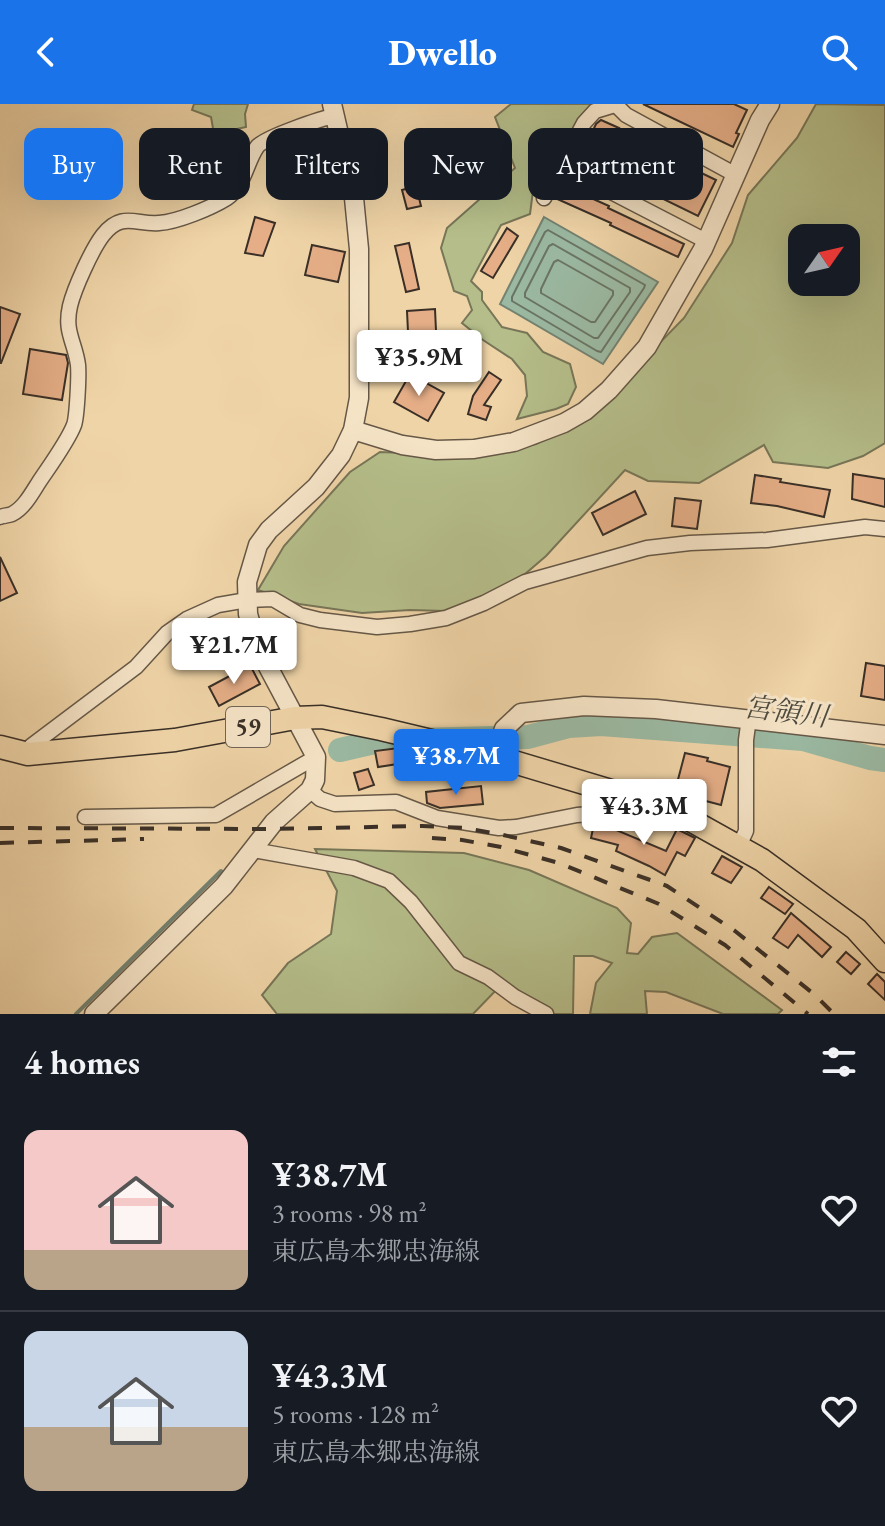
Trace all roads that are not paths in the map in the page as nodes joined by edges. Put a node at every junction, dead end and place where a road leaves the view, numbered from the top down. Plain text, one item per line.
1 (770, 104) edge
2 (617, 105) edge
3 (333, 110) edge
4 (581, 128) edge
5 (736, 175) junction
6 (627, 200) edge
7 (706, 241) junction
8 (353, 430) junction
9 (0, 517) edge
10 (885, 529) edge
11 (247, 600) junction
12 (295, 718) junction
13 (748, 729) junction
14 (885, 735) edge
15 (0, 747) edge
16 (28, 754) junction
17 (494, 756) junction
18 (316, 757) junction
19 (310, 790) junction
20 (641, 800) junction
21 (85, 817) dead end
22 (739, 846) junction
23 (253, 850) junction
24 (885, 961) edge
25 (94, 1014) edge
26 (546, 1014) edge

1 - 5 street
2 - 4 street
2 - 5 street
3 - 8 street
3 - 9 street
5 - 7 street
6 - 7 street
7 - 8 street
8 - 11 street
10 - 11 street
11 - 12 street
11 - 16 street
12 - 16 main road, 59
12 - 17 main road, 59
12 - 18 street
13 - 14 street
13 - 17 street
13 - 22 street
15 - 16 main road, 59
17 - 20 main road, 59
18 - 19 street
18 - 21 street
19 - 20 street
19 - 23 street
20 - 22 main road, 59
22 - 24 main road, 59
23 - 25 street
23 - 26 street

